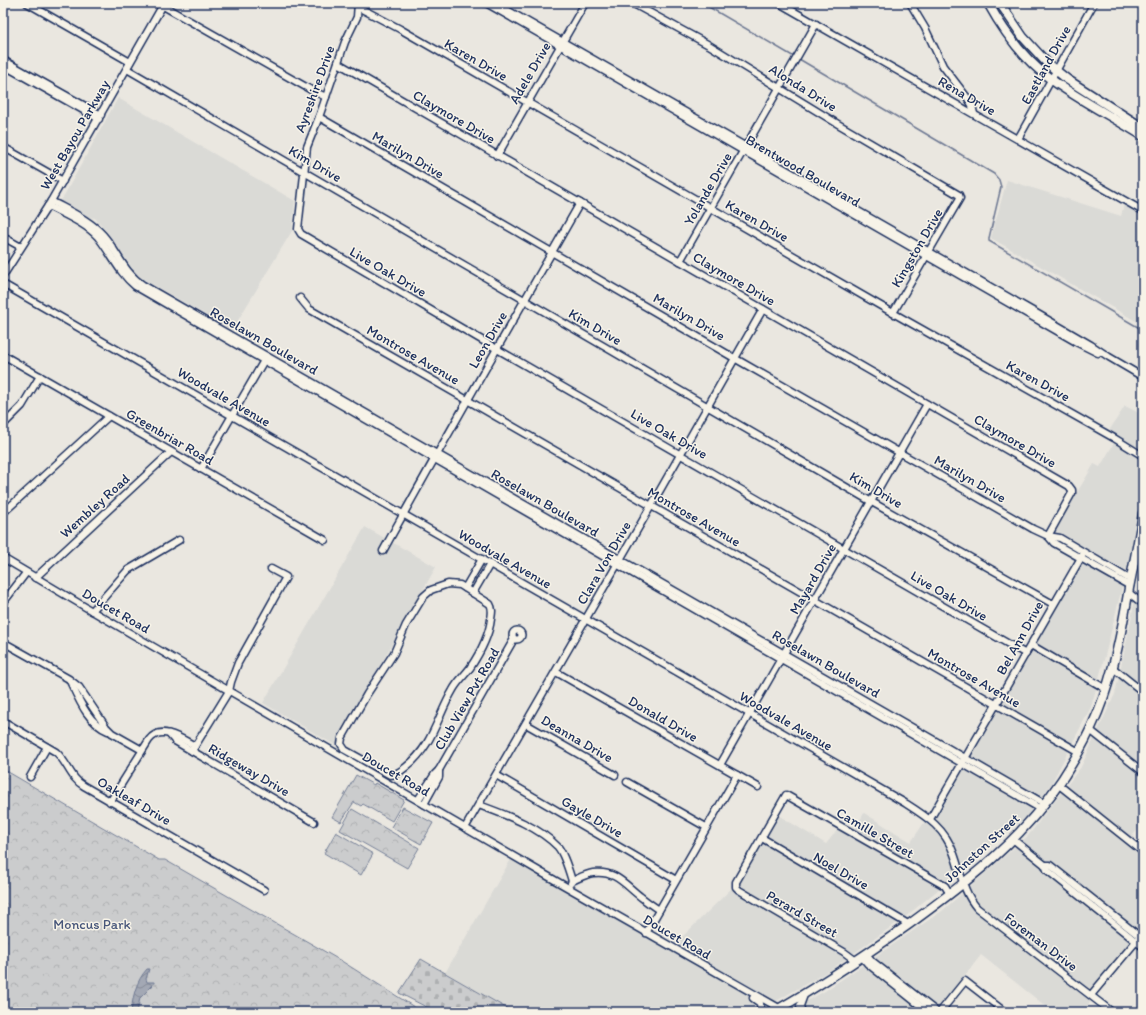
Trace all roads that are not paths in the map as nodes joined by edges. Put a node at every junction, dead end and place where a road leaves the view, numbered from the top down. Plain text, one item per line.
1 (27, 3) edge
2 (486, 3) edge
3 (495, 3) edge
4 (585, 3) edge
5 (632, 3) edge
6 (779, 3) edge
7 (910, 3) edge
8 (988, 3) edge
9 (1000, 3) edge
10 (1094, 3) edge
11 (161, 4) edge
12 (358, 5) edge
13 (816, 24) junction
14 (562, 44) junction
15 (3, 60) edge
16 (130, 62) junction
17 (338, 63) junction
18 (3, 65) edge
19 (127, 69) junction
20 (1056, 71) junction
21 (1052, 80) junction
22 (779, 88) junction
23 (326, 97) junction
24 (527, 103) junction
25 (1089, 105) junction
26 (974, 114) junction
27 (100, 117) junction
28 (319, 117) junction
29 (1139, 121) edge
30 (1143, 124) edge
31 (1143, 128) edge
32 (1143, 136) edge
33 (1018, 139) junction
34 (3, 147) edge
35 (745, 149) junction
36 (497, 156) junction
37 (304, 172) junction
38 (63, 181) junction
39 (960, 196) joint
40 (580, 203) junction
41 (50, 204) junction
42 (711, 208) junction
43 (1143, 211) edge
44 (301, 234) joint
45 (3, 237) edge
46 (21, 247) junction
47 (553, 252) junction
48 (927, 253) junction
49 (680, 262) junction
50 (3, 276) edge
51 (3, 284) edge
52 (300, 298) dead end
53 (524, 300) junction
54 (763, 309) junction
55 (893, 313) junction
56 (497, 349) junction
57 (3, 355) edge
58 (266, 358) junction
59 (736, 359) junction
60 (40, 376) junction
61 (1143, 377) edge
62 (467, 400) junction
63 (927, 404) junction
64 (708, 406) junction
65 (232, 415) junction
66 (109, 416) junction
67 (3, 425) edge
68 (171, 452) junction
69 (899, 452) junction
70 (680, 455) junction
71 (436, 456) junction
72 (1143, 456) edge
73 (202, 469) junction
74 (870, 501) junction
75 (651, 506) junction
76 (3, 513) edge
77 (403, 514) junction
78 (1143, 518) edge
79 (1048, 536) junction
80 (179, 540) dead end
81 (325, 540) dead end
82 (844, 549) junction
83 (383, 551) dead end
84 (1082, 555) junction
85 (3, 558) edge
86 (482, 559) junction
87 (619, 562) junction
88 (490, 564) junction
89 (271, 568) dead end
90 (26, 573) junction
91 (35, 578) junction
92 (1130, 586) junction
93 (465, 588) junction
94 (473, 593) junction
95 (814, 600) junction
96 (3, 603) edge
97 (1053, 604) junction
98 (1143, 604) edge
99 (92, 611) junction
100 (586, 619) junction
101 (514, 639) dead end
102 (3, 642) edge
103 (1030, 645) junction
104 (1026, 654) junction
105 (783, 656) junction
106 (1113, 668) junction
107 (556, 672) junction
108 (1106, 689) junction
109 (229, 691) junction
110 (1143, 692) edge
111 (996, 705) junction
112 (750, 714) junction
113 (3, 721) edge
114 (526, 724) junction
115 (1090, 730) junction
116 (47, 747) junction
117 (193, 749) junction
118 (142, 750) junction
119 (1079, 752) junction
120 (964, 760) junction
121 (720, 765) junction
122 (440, 770) junction
123 (1143, 772) edge
124 (391, 775) junction
125 (496, 775) junction
126 (616, 775) dead end
127 (737, 775) junction
128 (30, 777) dead end
129 (627, 782) dead end
130 (387, 783) junction
131 (1059, 785) junction
132 (758, 787) dead end
133 (418, 800) junction
134 (110, 802) junction
135 (424, 804) junction
136 (479, 805) junction
137 (1043, 807) junction
138 (930, 819) junction
139 (314, 822) dead end
140 (706, 827) junction
141 (465, 828) junction
142 (762, 838) junction
143 (1014, 840) junction
144 (1143, 852) edge
145 (676, 880) junction
146 (572, 881) junction
147 (963, 884) junction
148 (567, 887) junction
149 (264, 890) dead end
150 (950, 894) junction
151 (659, 910) junction
152 (908, 924) junction
153 (646, 933) junction
154 (1141, 937) edge
155 (1143, 946) edge
156 (672, 948) junction
157 (861, 958) junction
158 (904, 989) junction
159 (804, 995) junction
160 (1091, 995) junction
161 (779, 1011) edge
162 (761, 1012) edge
163 (802, 1012) edge
164 (928, 1012) edge
165 (938, 1012) edge
166 (1004, 1012) edge
167 (1112, 1012) edge

1 - 16 street
2 - 14 street, Brentwood Boulevard
3 - 14 street, Brentwood Boulevard
4 - 14 street, Adele Drive
5 - 22 street, Alonda Drive
6 - 13 street, Rena Drive
7 - 26 street
8 - 21 main road
9 - 20 main road
10 - 20 street, Eastland Drive
11 - 16 street, West Bayou Parkway
11 - 23 street
12 - 17 street, Ayreshire Drive
12 - 24 street, Karen Drive
13 - 22 street, Yolande Drive
13 - 26 street, Rena Drive
14 - 24 street, Adele Drive
14 - 35 street, Brentwood Boulevard
15 - 27 street
16 - 19 street, West Bayou Parkway
17 - 23 street, Ayreshire Drive
17 - 36 street, Claymore Drive
18 - 27 street
19 - 27 street, West Bayou Parkway
19 - 37 street, Kim Drive
20 - 21 street, Eastland Drive
20 - 29 main road
21 - 25 main road
21 - 33 street, Eastland Drive
22 - 35 street, Yolande Drive
22 - 39 street, Alonda Drive
23 - 28 street, Ayreshire Drive
24 - 36 street, Adele Drive
24 - 42 street, Karen Drive
25 - 29 main road
25 - 32 main road
26 - 33 street, Rena Drive
27 - 38 street, West Bayou Parkway
28 - 37 street, Ayreshire Drive
28 - 47 street, Marilyn Drive
29 - 30 main road
29 - 31 main road
33 - 43 street, Rena Drive
34 - 38 street
35 - 42 street, Yolande Drive
35 - 48 street, Brentwood Boulevard
36 - 40 street, Claymore Drive
37 - 44 street, Ayreshire Drive
37 - 53 street, Kim Drive
38 - 41 street, West Bayou Parkway
39 - 48 street, Kingston Drive
40 - 47 street, Leon Drive
40 - 49 street, Claymore Drive
41 - 46 street, West Bayou Parkway
41 - 58 street, Roselawn Boulevard
42 - 49 street, Yolande Drive
42 - 55 street, Karen Drive
44 - 56 street, Live Oak Drive
45 - 46 street
46 - 50 street, West Bayou Parkway
47 - 53 street, Leon Drive
47 - 59 street, Marilyn Drive
48 - 55 street, Kingston Drive
48 - 61 street, Brentwood Boulevard
49 - 54 street, Claymore Drive
51 - 65 street, Woodvale Avenue
52 - 62 street, Montrose Avenue
53 - 56 street, Leon Drive
53 - 64 street, Kim Drive
54 - 59 street, Clara Von Drive
54 - 63 street, Claymore Drive
55 - 72 street, Karen Drive
56 - 62 street, Leon Drive
56 - 70 street, Live Oak Drive
57 - 60 street, Greenbriar Road
58 - 65 street
58 - 71 street, Roselawn Boulevard
59 - 64 street, Clara Von Drive
59 - 69 street, Marilyn Drive
60 - 66 street, Greenbriar Road
60 - 67 street
62 - 71 street, Leon Drive
62 - 75 street, Montrose Avenue
63 - 69 street, Mayard Drive
63 - 79 street, Claymore Drive
64 - 70 street, Clara Von Drive
64 - 74 street, Kim Drive
65 - 73 street
65 - 77 street, Woodvale Avenue
66 - 68 street, Greenbriar Road
66 - 76 street
68 - 73 street, Greenbriar Road
68 - 91 street, Wembley Road
69 - 74 street, Mayard Drive
69 - 79 street, Marilyn Drive
70 - 75 street, Clara Von Drive
70 - 82 street, Live Oak Drive
71 - 77 street, Leon Drive
71 - 87 street, Roselawn Boulevard
73 - 81 street, Greenbriar Road
74 - 82 street, Mayard Drive
74 - 97 street, Kim Drive
75 - 87 street, Clara Von Drive
75 - 95 street, Montrose Avenue
77 - 83 street, Leon Drive
77 - 86 street, Woodvale Avenue
78 - 92 main road, Johnston Street
79 - 84 street, Marilyn Drive
80 - 99 street
82 - 95 street, Mayard Drive
82 - 104 street, Live Oak Drive
84 - 92 street, Marilyn Drive
84 - 97 street, Bel Ann Drive
85 - 90 street, Doucet Road
86 - 88 street, Woodvale Avenue
86 - 93 street
87 - 100 street, Clara Von Drive
87 - 105 street, Roselawn Boulevard
88 - 94 street
88 - 100 street, Woodvale Avenue
89 - 109 street, Ridgeway Drive
90 - 91 street, Doucet Road
90 - 96 street
91 - 99 street, Doucet Road
92 - 98 street, Marilyn Drive
92 - 106 main road, Johnston Street
93 - 94 street
93 - 124 street
94 - 124 street
95 - 105 street, Mayard Drive
95 - 111 street, Montrose Avenue
97 - 103 street, Bel Ann Drive
99 - 109 street, Doucet Road
100 - 107 street, Clara Von Drive
100 - 112 street, Woodvale Avenue
101 - 122 street, Club View Pvt Road
102 - 118 street
103 - 104 street, Bel Ann Drive
103 - 108 street
104 - 111 street, Bel Ann Drive
105 - 112 street, Mayard Drive
105 - 120 street, Roselawn Boulevard
106 - 108 main road, Johnston Street
106 - 110 street
107 - 114 street, Clara Von Drive
107 - 121 street, Donald Drive
108 - 115 main road, Johnston Street
109 - 117 street, Ridgeway Drive
109 - 130 street, Doucet Road
111 - 119 street, Montrose Avenue
111 - 120 street, Bel Ann Drive
112 - 121 street, Mayard Drive
112 - 138 street, Woodvale Avenue
113 - 116 street, Oakleaf Drive
114 - 125 street, Clara Von Drive
114 - 126 street, Deanna Drive
115 - 119 main road, Johnston Street
115 - 123 street
116 - 128 street
116 - 134 street, Oakleaf Drive
117 - 118 street
117 - 139 street, Ridgeway Drive
118 - 134 street
119 - 131 main road, Johnston Street
120 - 137 street, Roselawn Boulevard
120 - 138 street, Bel Ann Drive
121 - 127 street, Donald Drive
122 - 133 street, Club View Pvt Road
122 - 135 street, Club View Pvt Road
124 - 130 street
125 - 136 street, Clara Von Drive
125 - 145 street, Gayle Drive
127 - 132 street, Donald Drive
127 - 140 street
129 - 140 street
130 - 133 street, Doucet Road
131 - 137 main road, Johnston Street
131 - 144 street
133 - 135 street, Doucet Road
134 - 149 street, Oakleaf Drive
135 - 141 street, Doucet Road
136 - 141 street, Clara Von Drive
136 - 146 street
137 - 143 main road, Johnston Street
138 - 147 street, Woodvale Avenue
140 - 145 street
141 - 148 street, Doucet Road
142 - 150 street, Camille Street
142 - 152 street, Noel Drive
142 - 157 street, Perard Street
143 - 147 main road, Johnston Street
143 - 154 street
145 - 151 street
146 - 148 street
146 - 151 street
147 - 150 main road, Johnston Street
147 - 160 street, Foreman Drive
148 - 153 street, Doucet Road
150 - 152 main road, Johnston Street
151 - 153 street
152 - 157 main road, Johnston Street
153 - 156 street, Doucet Road
154 - 155 street
154 - 160 street
156 - 161 street, Doucet Road
156 - 162 street
157 - 158 street, Perard Street
157 - 159 main road, Johnston Street
158 - 164 street
158 - 165 street
159 - 161 main road, Johnston Street
159 - 163 street
160 - 167 street, Foreman Drive
165 - 166 street

